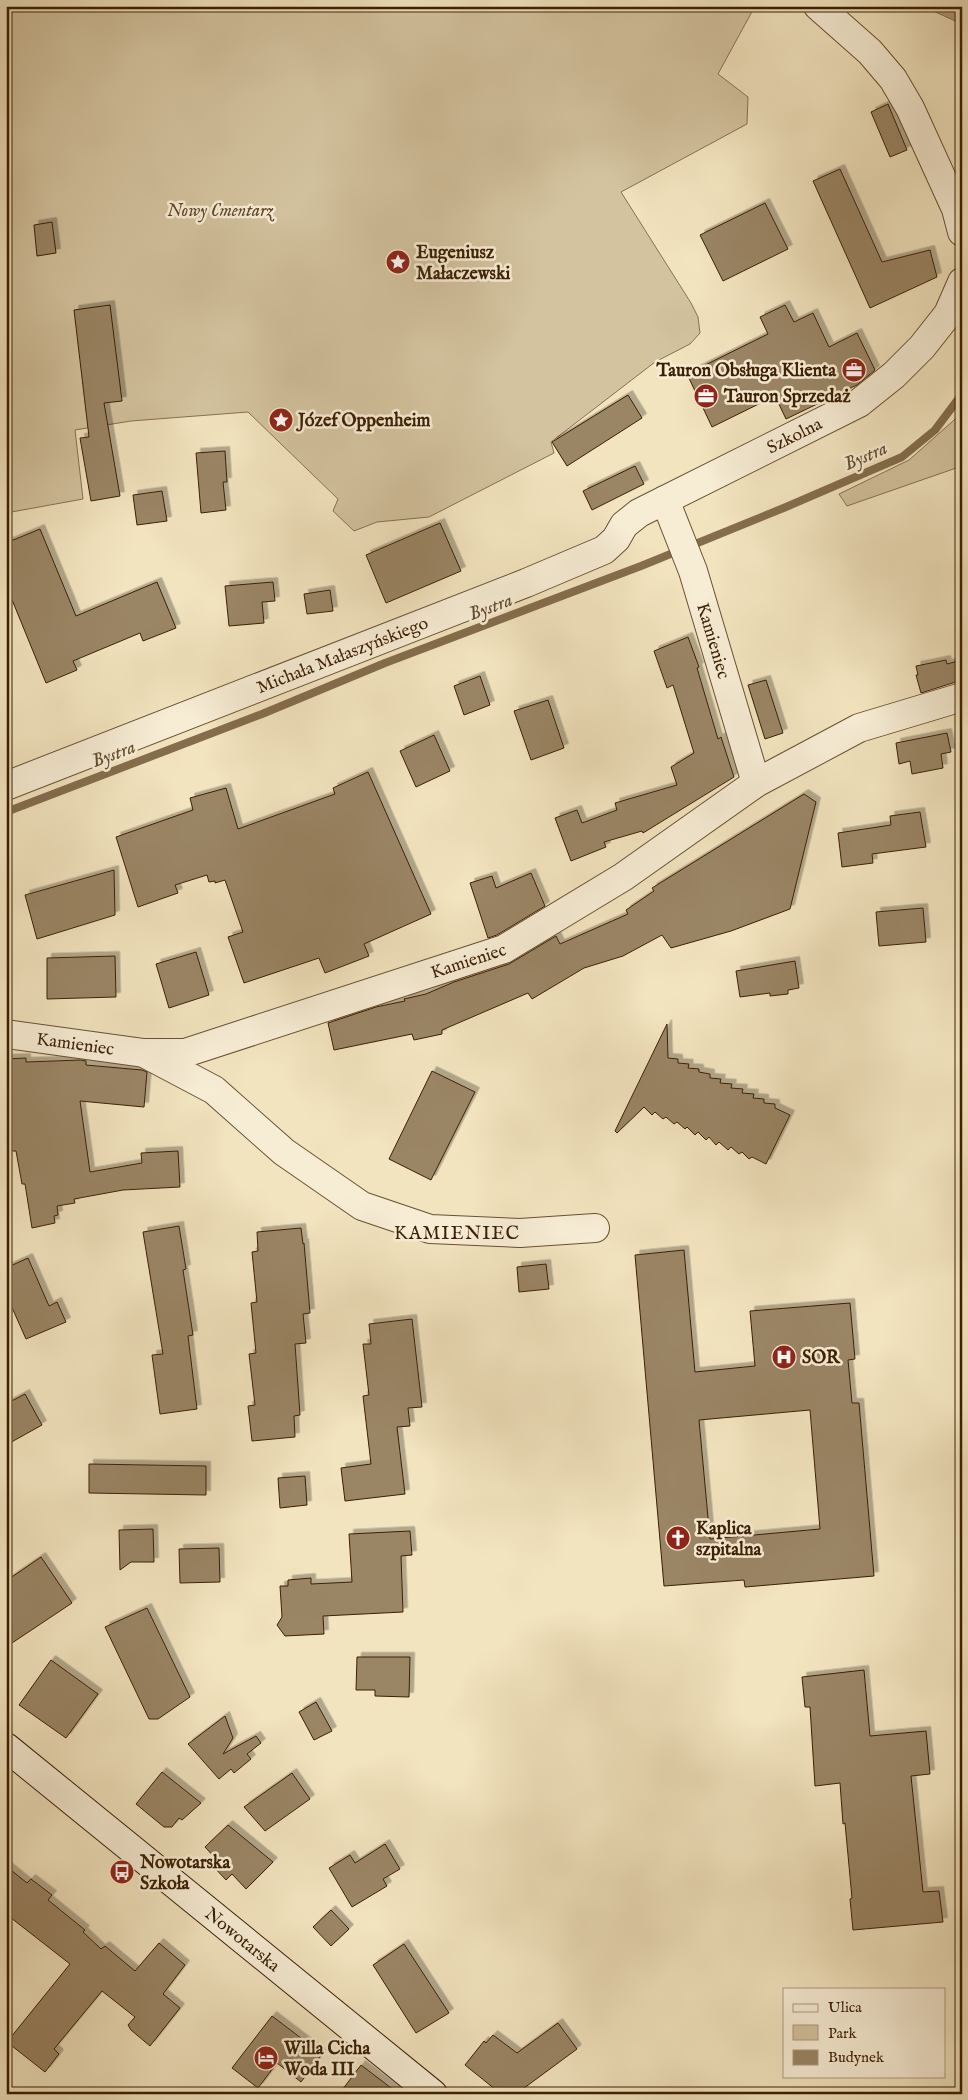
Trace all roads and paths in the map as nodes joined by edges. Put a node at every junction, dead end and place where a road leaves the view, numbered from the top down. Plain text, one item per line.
1 (818, 6) edge
2 (962, 232) edge
3 (962, 282) edge
4 (665, 500) junction
5 (962, 697) edge
6 (756, 783) junction
7 (6, 786) edge
8 (6, 1034) edge
9 (144, 1054) junction
10 (595, 1228) dead end
11 (6, 1747) edge
12 (432, 2094) edge

1 - 2 street
3 - 4 street, Szkolna
4 - 6 street, Kamieniec
4 - 7 street, Michała Małaszyńskiego
5 - 6 street, Kamieniec
6 - 9 street, Kamieniec
8 - 9 street, Kamieniec
9 - 10 street, Kamieniec
11 - 12 street, Nowotarska

